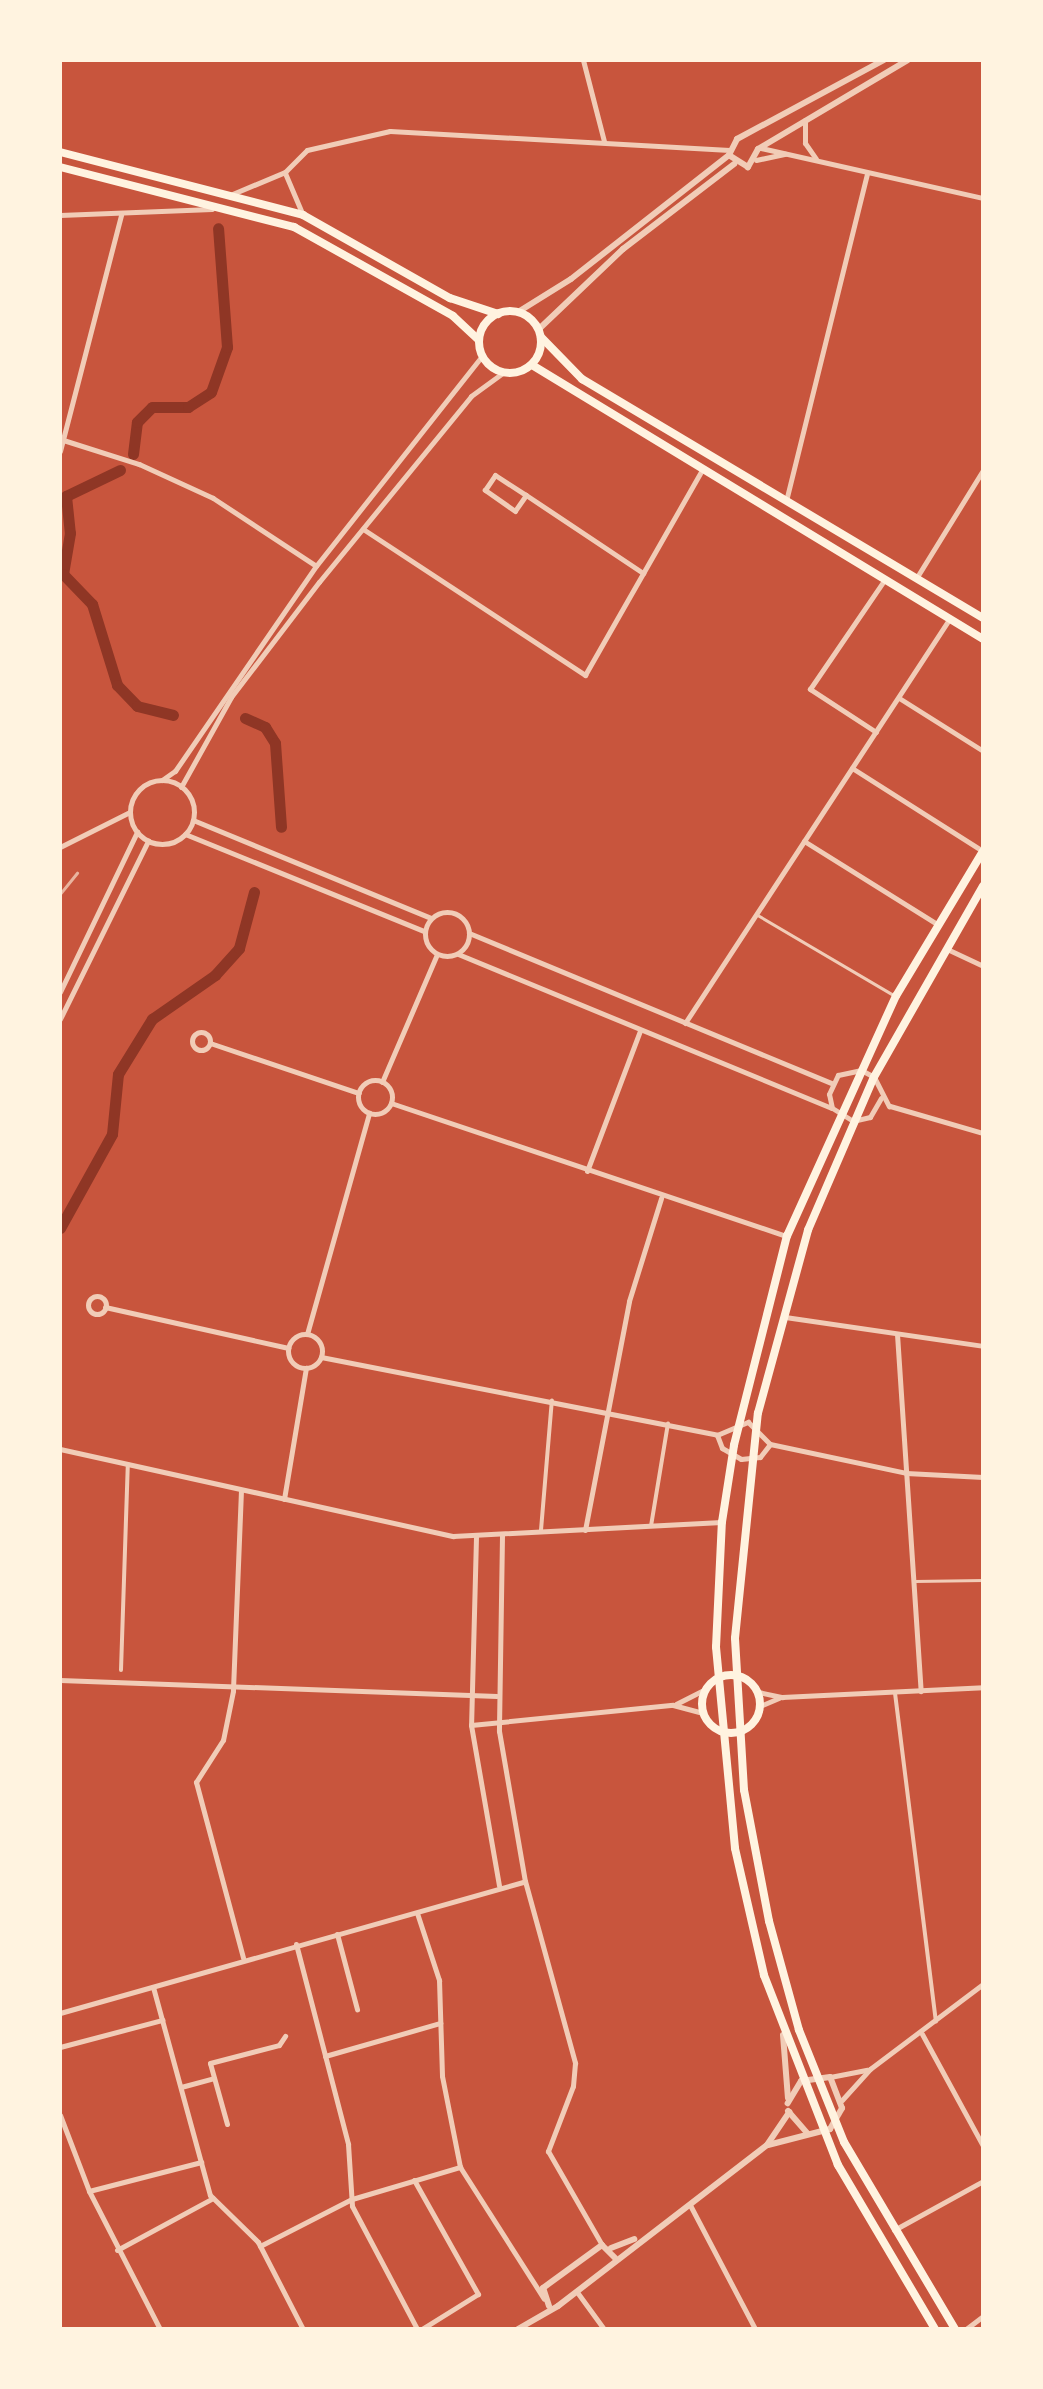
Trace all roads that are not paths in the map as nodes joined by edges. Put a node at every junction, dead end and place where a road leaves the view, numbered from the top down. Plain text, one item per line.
1 (584, 60) edge
2 (884, 60) edge
3 (908, 60) edge
4 (805, 120) junction
5 (747, 138) junction
6 (606, 142) junction
7 (758, 149) junction
8 (60, 152) edge
9 (728, 153) junction
10 (788, 154) junction
11 (756, 160) junction
12 (818, 161) junction
13 (734, 164) junction
14 (60, 167) edge
15 (284, 172) junction
16 (868, 174) junction
17 (230, 195) junction
18 (983, 198) edge
19 (220, 206) junction
20 (121, 215) junction
21 (303, 215) junction
22 (60, 216) edge
23 (518, 312) junction
24 (498, 314) junction
25 (540, 333) junction
26 (479, 340) junction
27 (482, 356) junction
28 (532, 365) junction
29 (503, 373) junction
30 (61, 439) edge
31 (60, 450) edge
32 (703, 468) junction
33 (983, 470) edge
34 (974, 479) junction
35 (983, 484) edge
36 (526, 495) junction
37 (786, 501) junction
38 (362, 529) junction
39 (316, 566) junction
40 (643, 573) junction
41 (916, 577) junction
42 (885, 579) junction
43 (983, 618) edge
44 (950, 619) junction
45 (983, 639) edge
46 (898, 698) junction
47 (876, 732) junction
48 (983, 751) edge
49 (852, 768) junction
50 (162, 780) junction
51 (181, 786) junction
52 (130, 812) junction
53 (193, 820) junction
54 (137, 832) junction
55 (185, 834) junction
56 (148, 841) junction
57 (804, 841) junction
58 (60, 847) edge
59 (983, 851) edge
60 (983, 886) edge
61 (980, 898) edge
62 (755, 913) junction
63 (431, 918) junction
64 (937, 924) junction
65 (424, 932) junction
66 (469, 933) junction
67 (944, 948) junction
68 (438, 954) junction
69 (458, 954) junction
70 (983, 966) edge
71 (60, 992) edge
72 (896, 996) junction
73 (60, 1020) edge
74 (685, 1023) junction
75 (640, 1031) junction
76 (210, 1043) dead end
77 (861, 1070) junction
78 (874, 1077) junction
79 (382, 1082) junction
80 (832, 1083) junction
81 (358, 1093) junction
82 (881, 1098) junction
83 (391, 1102) junction
84 (889, 1106) junction
85 (878, 1107) junction
86 (835, 1112) junction
87 (369, 1113) junction
88 (853, 1122) junction
89 (983, 1132) edge
90 (587, 1171) junction
91 (661, 1198) junction
92 (786, 1236) junction
93 (106, 1307) dead end
94 (782, 1317) junction
95 (307, 1334) junction
96 (896, 1334) junction
97 (983, 1346) edge
98 (288, 1348) junction
99 (321, 1357) junction
100 (306, 1368) junction
101 (552, 1400) junction
102 (606, 1410) junction
103 (668, 1423) junction
104 (739, 1423) junction
105 (756, 1426) junction
106 (717, 1435) junction
107 (770, 1444) junction
108 (60, 1450) edge
109 (732, 1456) junction
110 (750, 1460) junction
111 (128, 1464) junction
112 (906, 1473) junction
113 (983, 1477) edge
114 (242, 1490) junction
115 (284, 1499) junction
116 (722, 1522) junction
117 (651, 1526) junction
118 (585, 1530) junction
119 (541, 1533) junction
120 (502, 1536) junction
121 (476, 1537) junction
122 (983, 1580) edge
123 (913, 1581) junction
124 (121, 1670) dead end
125 (736, 1674) junction
126 (718, 1677) junction
127 (60, 1680) edge
128 (983, 1687) edge
129 (704, 1690) junction
130 (234, 1691) junction
131 (921, 1691) junction
132 (758, 1692) junction
133 (895, 1693) junction
134 (471, 1696) junction
135 (498, 1696) junction
136 (782, 1697) junction
137 (673, 1705) junction
138 (760, 1706) junction
139 (703, 1713) junction
140 (498, 1722) junction
141 (471, 1725) junction
142 (720, 1731) junction
143 (740, 1731) junction
144 (524, 1880) junction
145 (499, 1888) junction
146 (417, 1913) junction
147 (338, 1934) junction
148 (296, 1944) junction
149 (244, 1958) junction
150 (983, 1984) edge
151 (153, 1986) junction
152 (357, 2010) dead end
153 (60, 2013) edge
154 (162, 2020) junction
155 (936, 2022) junction
156 (440, 2023) junction
157 (922, 2033) junction
158 (784, 2035) junction
159 (286, 2036) dead end
160 (60, 2047) edge
161 (325, 2056) junction
162 (870, 2069) junction
163 (815, 2076) junction
164 (830, 2076) junction
165 (214, 2078) junction
166 (801, 2081) junction
167 (180, 2088) junction
168 (842, 2100) junction
169 (788, 2103) junction
170 (788, 2112) junction
171 (60, 2115) edge
172 (227, 2124) dead end
173 (836, 2125) junction
174 (807, 2132) junction
175 (823, 2132) junction
176 (767, 2145) junction
177 (983, 2146) edge
178 (200, 2162) junction
179 (460, 2167) junction
180 (414, 2180) junction
181 (983, 2181) edge
182 (89, 2192) junction
183 (213, 2198) junction
184 (352, 2199) junction
185 (688, 2202) junction
186 (894, 2230) junction
187 (644, 2234) junction
188 (602, 2245) junction
189 (260, 2246) junction
190 (611, 2248) junction
191 (117, 2250) junction
192 (615, 2258) junction
193 (578, 2292) junction
194 (547, 2302) junction
195 (983, 2316) edge
196 (160, 2329) edge
197 (303, 2329) edge
198 (420, 2329) edge
199 (518, 2329) edge
200 (604, 2329) edge
201 (755, 2329) edge
202 (935, 2329) edge
203 (955, 2329) edge
204 (966, 2329) edge

1 - 6 street
2 - 5 street
3 - 4 street
4 - 7 street
4 - 12 street
5 - 7 street
5 - 9 street
6 - 9 street
6 - 15 street
7 - 10 street
7 - 11 street
8 - 17 main road
9 - 13 street
9 - 23 street
10 - 11 street
10 - 12 street
11 - 13 street
12 - 16 street
13 - 25 street
14 - 19 main road
15 - 17 street
15 - 21 street
16 - 18 street
16 - 37 street
17 - 21 main road
19 - 20 street
19 - 26 main road
20 - 22 street
20 - 30 street
21 - 24 main road
23 - 24 main road
23 - 25 main road
24 - 26 main road
25 - 28 main road
25 - 37 main road
26 - 27 main road
27 - 29 main road
27 - 39 street
28 - 29 main road
28 - 32 main road
29 - 38 street
30 - 31 street
30 - 39 street
32 - 40 street
32 - 42 main road
33 - 34 street
34 - 35 street
34 - 41 street
36 - 36 street
36 - 40 street
37 - 41 main road
38 - 40 street
38 - 51 street
39 - 50 street
41 - 43 main road
42 - 44 main road
42 - 47 street
44 - 45 main road
44 - 46 street
46 - 47 street
46 - 48 street
47 - 49 street
49 - 57 street
49 - 59 street
50 - 51 street
50 - 52 street
51 - 53 street
52 - 54 street
52 - 58 street
53 - 55 street
53 - 63 street
54 - 56 street
54 - 71 street
55 - 56 street
55 - 65 street
56 - 73 street
57 - 62 street
57 - 64 street
59 - 64 main road
60 - 61 main road
61 - 67 main road
62 - 72 lane
62 - 74 street
63 - 65 street
63 - 66 street
64 - 72 main road
65 - 68 street
66 - 69 street
66 - 74 street
67 - 70 street
67 - 78 main road
68 - 69 street
68 - 79 street
69 - 75 street
72 - 77 main road
74 - 80 street
75 - 86 street
75 - 90 street
76 - 81 street
77 - 78 street
77 - 80 street
77 - 86 main road
78 - 82 street
78 - 88 main road
79 - 81 street
79 - 83 street
80 - 86 street
81 - 87 street
82 - 84 street
82 - 85 street
83 - 87 street
83 - 90 street
84 - 85 street
84 - 89 street
85 - 88 street
86 - 88 street
86 - 92 main road
87 - 95 street
88 - 94 main road
90 - 91 street
91 - 92 street
91 - 102 street
92 - 104 main road
93 - 98 street
94 - 96 street
94 - 105 main road
95 - 98 street
95 - 99 street
96 - 97 street
96 - 112 street
98 - 100 street
99 - 100 street
99 - 101 street
100 - 115 street
101 - 102 street
101 - 119 street
102 - 103 street
102 - 118 street
103 - 106 street
103 - 117 street
104 - 105 street
104 - 106 street
104 - 109 main road
105 - 107 street
105 - 110 main road
106 - 109 street
107 - 110 street
107 - 112 street
108 - 111 street
109 - 110 street
109 - 116 main road
110 - 125 main road
111 - 114 street
111 - 124 street
112 - 113 street
112 - 123 street
114 - 115 street
114 - 130 street
115 - 121 street
116 - 117 street
116 - 126 main road
117 - 118 street
118 - 119 street
119 - 120 street
120 - 121 street
120 - 135 street
121 - 134 street
122 - 123 lane
123 - 131 street
125 - 126 main road
125 - 132 main road
125 - 143 main road
126 - 129 main road
126 - 142 main road
127 - 130 street
128 - 131 street
129 - 137 street
129 - 139 main road
130 - 134 street
130 - 149 street
131 - 133 street
132 - 136 street
132 - 138 main road
133 - 136 street
133 - 155 street
134 - 135 street
134 - 141 street
135 - 140 street
136 - 138 street
137 - 139 street
137 - 140 street
138 - 143 main road
139 - 142 main road
140 - 141 street
140 - 144 street
141 - 145 street
142 - 143 main road
142 - 158 main road
143 - 163 main road
144 - 145 street
144 - 188 street
145 - 146 street
146 - 147 street
146 - 156 street
147 - 148 street
147 - 152 street
148 - 149 street
148 - 161 street
149 - 151 street
150 - 155 street
151 - 153 street
151 - 154 street
154 - 160 street
154 - 167 street
155 - 157 street
156 - 161 street
156 - 179 street
157 - 162 street
157 - 177 street
158 - 166 main road
158 - 169 street
159 - 165 street
161 - 184 street
162 - 164 street
162 - 168 street
163 - 164 street
163 - 166 street
163 - 173 main road
164 - 168 street
165 - 167 street
165 - 172 street
166 - 169 street
166 - 175 main road
167 - 178 street
168 - 173 street
169 - 170 street
170 - 174 street
170 - 176 street
171 - 182 street
173 - 175 street
173 - 186 main road
174 - 175 street
174 - 176 street
175 - 202 main road
176 - 185 street
178 - 182 street
178 - 183 street
179 - 180 street
179 - 194 street
180 - 184 street
180 - 198 street
181 - 186 street
182 - 191 street
183 - 189 street
183 - 191 street
184 - 189 street
184 - 198 street
185 - 187 street
185 - 201 street
186 - 203 main road
187 - 190 street
187 - 192 street
188 - 190 street
188 - 194 street
189 - 197 street
190 - 192 street
191 - 196 street
192 - 193 street
193 - 194 street
193 - 200 street
194 - 199 street
195 - 204 street

